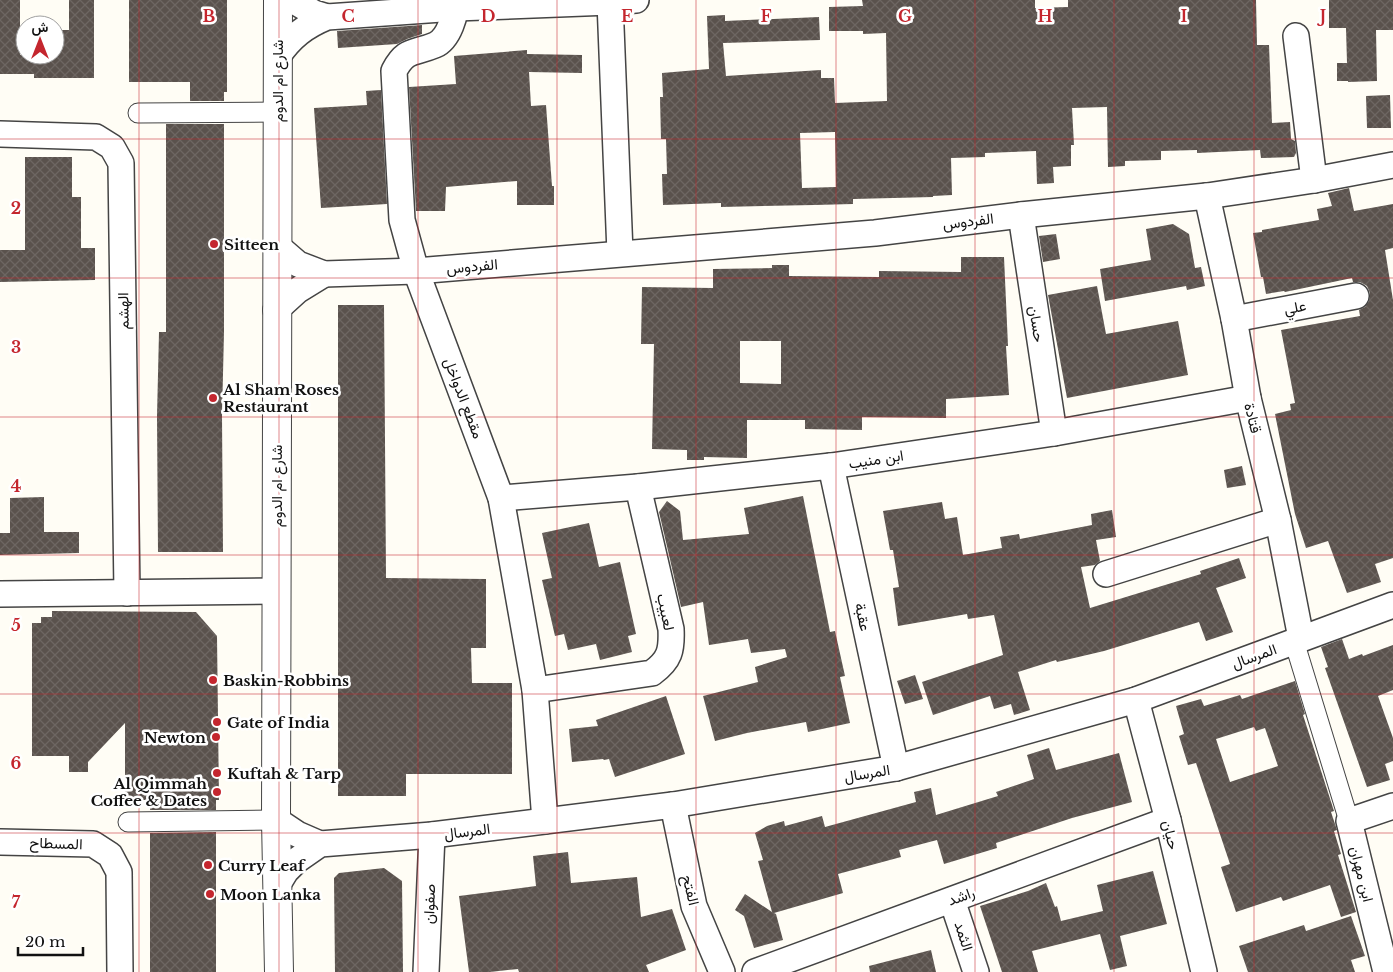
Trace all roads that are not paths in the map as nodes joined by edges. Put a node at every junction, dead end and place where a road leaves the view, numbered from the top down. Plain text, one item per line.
1 (278, 0) edge
2 (292, 0) edge
3 (636, 0) edge
4 (610, 2) junction
5 (456, 4) edge
6 (327, 17) junction
7 (1296, 36) dead end
8 (278, 56) junction
9 (277, 112) junction
10 (138, 113) dead end
11 (0, 134) edge
12 (1393, 165) edge
13 (1314, 180) junction
14 (1207, 196) junction
15 (1021, 215) junction
16 (276, 245) junction
17 (620, 253) junction
18 (416, 271) junction
19 (324, 274) junction
20 (1356, 296) dead end
21 (276, 310) junction
22 (1234, 319) junction
23 (1248, 398) junction
24 (1054, 433) junction
25 (830, 466) junction
26 (638, 487) junction
27 (501, 498) junction
28 (1278, 520) junction
29 (1106, 574) dead end
30 (277, 591) junction
31 (127, 593) junction
32 (0, 594) edge
33 (1393, 605) edge
34 (1298, 640) junction
35 (534, 690) junction
36 (1136, 700) junction
37 (896, 768) junction
38 (672, 805) junction
39 (1393, 806) edge
40 (276, 820) junction
41 (1168, 820) junction
42 (545, 821) junction
43 (1348, 821) junction
44 (128, 822) dead end
45 (432, 836) junction
46 (0, 842) edge
47 (320, 844) junction
48 (278, 884) junction
49 (952, 900) junction
50 (120, 972) edge
51 (280, 972) edge
52 (426, 972) edge
53 (722, 972) edge
54 (755, 972) edge
55 (976, 972) edge
56 (1204, 972) edge
57 (1386, 972) edge

1 - 8 street, شارع ام الدوم
2 - 6 street
3 - 4 street
4 - 5 street
4 - 17 street
5 - 6 street
5 - 18 street, مقطع الدواخل
6 - 8 street
7 - 13 street
8 - 9 street, شارع ام الدوم
9 - 10 street
9 - 16 street, شارع ام الدوم
11 - 31 street, الهشم
12 - 13 street, الفردوس
13 - 14 street, الفردوس
14 - 15 street, الفردوس
14 - 22 street, قتادة
15 - 17 street, الفردوس
15 - 24 street, حسان
16 - 19 street, الفردوس
16 - 21 street, شارع ام الدوم
17 - 18 street, الفردوس
18 - 19 street, الفردوس
18 - 27 street, مقطع الدواخل
19 - 21 street, الفردوس
20 - 22 street, علي
21 - 30 street, شارع ام الدوم
22 - 23 street, قتادة
23 - 24 street, ابن منيب
23 - 28 street, قتادة
24 - 25 street, ابن منيب
25 - 26 street, ابن منيب
25 - 37 street, عقبة
26 - 27 street, ابن منيب
26 - 35 street, لعبيب
27 - 35 street, مقطع الدواخل
28 - 29 street
28 - 34 street, قتادة
30 - 31 street
30 - 40 street, شارع ام الدوم
31 - 32 street
33 - 34 street, المرسال
34 - 36 street, المرسال
34 - 43 street
35 - 42 street, مقطع الدواخل
36 - 37 street, المرسال
36 - 41 street, حيان
37 - 38 street, المرسال
38 - 42 street, المرسال
38 - 53 street, الفتح
39 - 43 street
40 - 44 street
40 - 47 street, المرسال
40 - 48 street, شارع ام الدوم
41 - 49 street, راشد
41 - 56 street, حيان
42 - 45 street, المرسال
43 - 57 street, ابن مهران
45 - 47 street, المرسال
45 - 52 street, صفوان
46 - 50 street, المسطاح
47 - 48 street
48 - 51 street, شارع ام الدوم
49 - 54 street, راشد
49 - 55 street, الثمد

